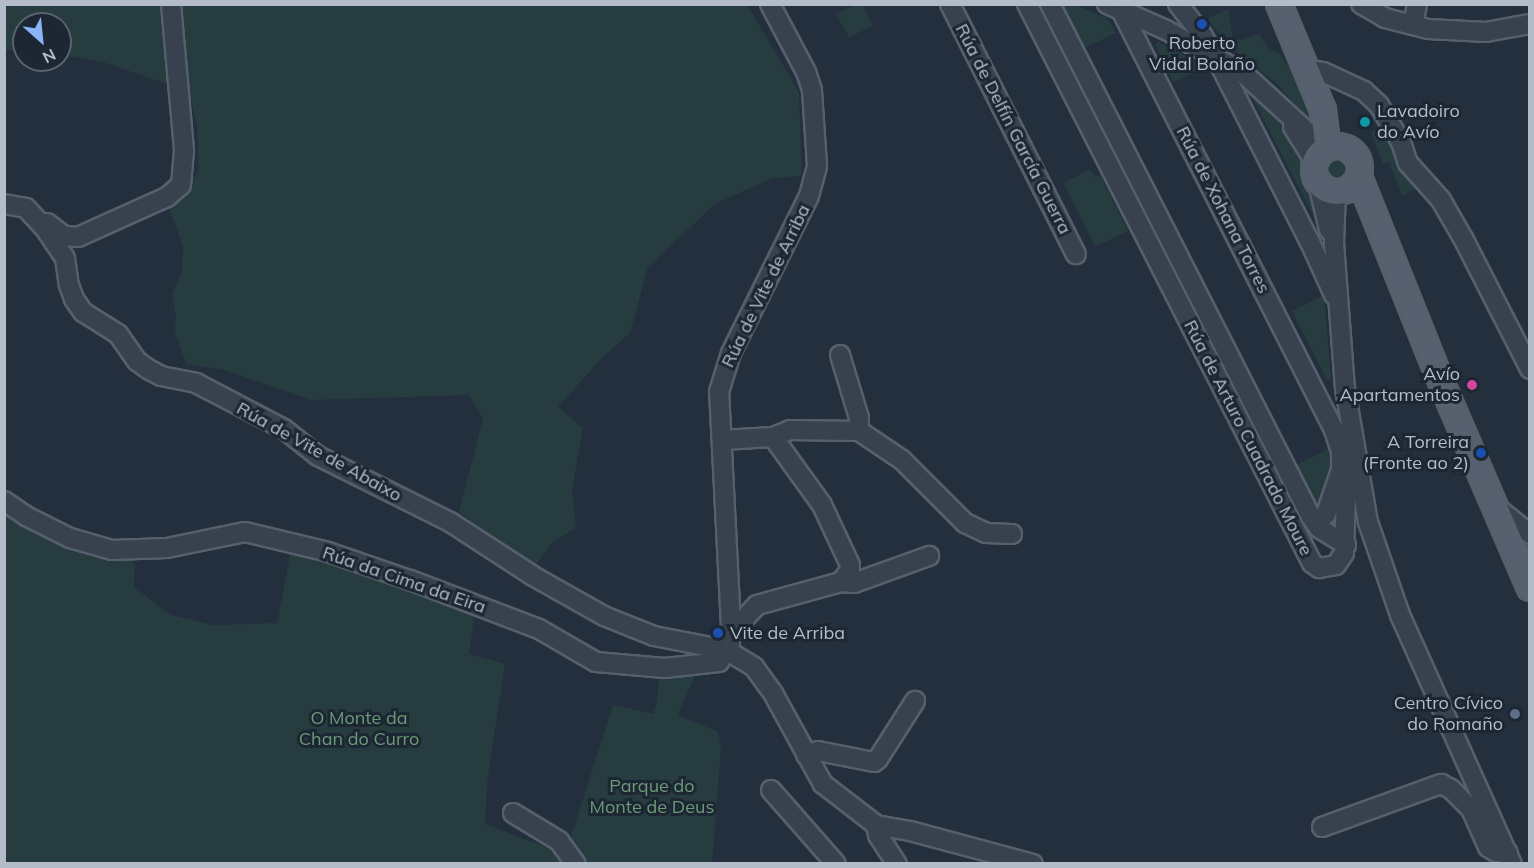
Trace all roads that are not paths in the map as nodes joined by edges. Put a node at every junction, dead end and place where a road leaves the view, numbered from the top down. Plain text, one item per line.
1 (171, 4) edge
2 (770, 4) edge
3 (950, 4) edge
4 (1027, 4) edge
5 (1050, 4) edge
6 (1176, 4) edge
7 (1279, 4) edge
8 (1361, 4) edge
9 (1417, 4) edge
10 (1114, 7) edge
11 (1530, 24) edge
12 (1413, 25) junction
13 (1166, 30) junction
14 (1214, 56) junction
15 (1307, 69) junction
16 (1335, 168) junction
17 (4, 204) edge
18 (37, 220) junction
19 (1310, 242) junction
20 (1334, 245) junction
21 (1076, 255) dead end
22 (1338, 303) junction
23 (840, 355) dead end
24 (1530, 369) edge
25 (1345, 388) junction
26 (1325, 410) junction
27 (859, 431) junction
28 (1347, 434) junction
29 (773, 437) junction
30 (722, 440) junction
31 (4, 501) edge
32 (1495, 506) junction
33 (1316, 524) junction
34 (1012, 534) dead end
35 (1530, 534) edge
36 (1346, 545) junction
37 (928, 556) dead end
38 (841, 582) junction
39 (1530, 588) edge
40 (731, 627) junction
41 (726, 650) junction
42 (915, 701) dead end
43 (806, 755) junction
44 (771, 790) dead end
45 (513, 813) dead end
46 (876, 825) junction
47 (1322, 827) dead end
48 (1510, 858) edge
49 (576, 864) edge
50 (836, 864) edge
51 (897, 864) edge
52 (1033, 864) edge

1 - 18 street, Rúa de Vite de Abaixo
2 - 30 street, Rúa de Vite de Arriba
3 - 21 street, Rúa de Delfín García Guerra
4 - 36 street, Rúa de Arturo Cuadrado Moure
5 - 33 street, Rúa de Arturo Cuadrado Moure
6 - 13 street
6 - 14 street
7 - 15 main road
8 - 12 street
9 - 12 street
10 - 13 street
10 - 26 street, Rúa de Xohana Torres
11 - 12 street
13 - 14 street
14 - 16 street
14 - 19 street
15 - 16 main road
15 - 24 street
16 - 20 street
16 - 32 main road
17 - 18 street, Rúa de Vite de Abaixo
18 - 41 street, Rúa de Vite de Abaixo
19 - 20 street
19 - 22 street
20 - 22 street
22 - 25 street
23 - 27 street
25 - 26 street
25 - 28 street
26 - 28 street, Rúa de Xohana Torres
27 - 29 street
27 - 34 street
28 - 33 street, Rúa de Xohana Torres
28 - 36 street
28 - 48 street
29 - 30 street
29 - 38 street
30 - 40 street, Rúa de Vite de Arriba
31 - 41 street, Rúa da Cima da Eira
32 - 35 street
32 - 39 main road
33 - 36 street, Rúa de Arturo Cuadrado Moure
37 - 38 street
38 - 40 street
40 - 41 street, Rúa de Vite de Arriba
41 - 43 street
42 - 43 street
43 - 46 street
44 - 50 street
45 - 49 street
46 - 51 street
46 - 52 street
47 - 48 street

